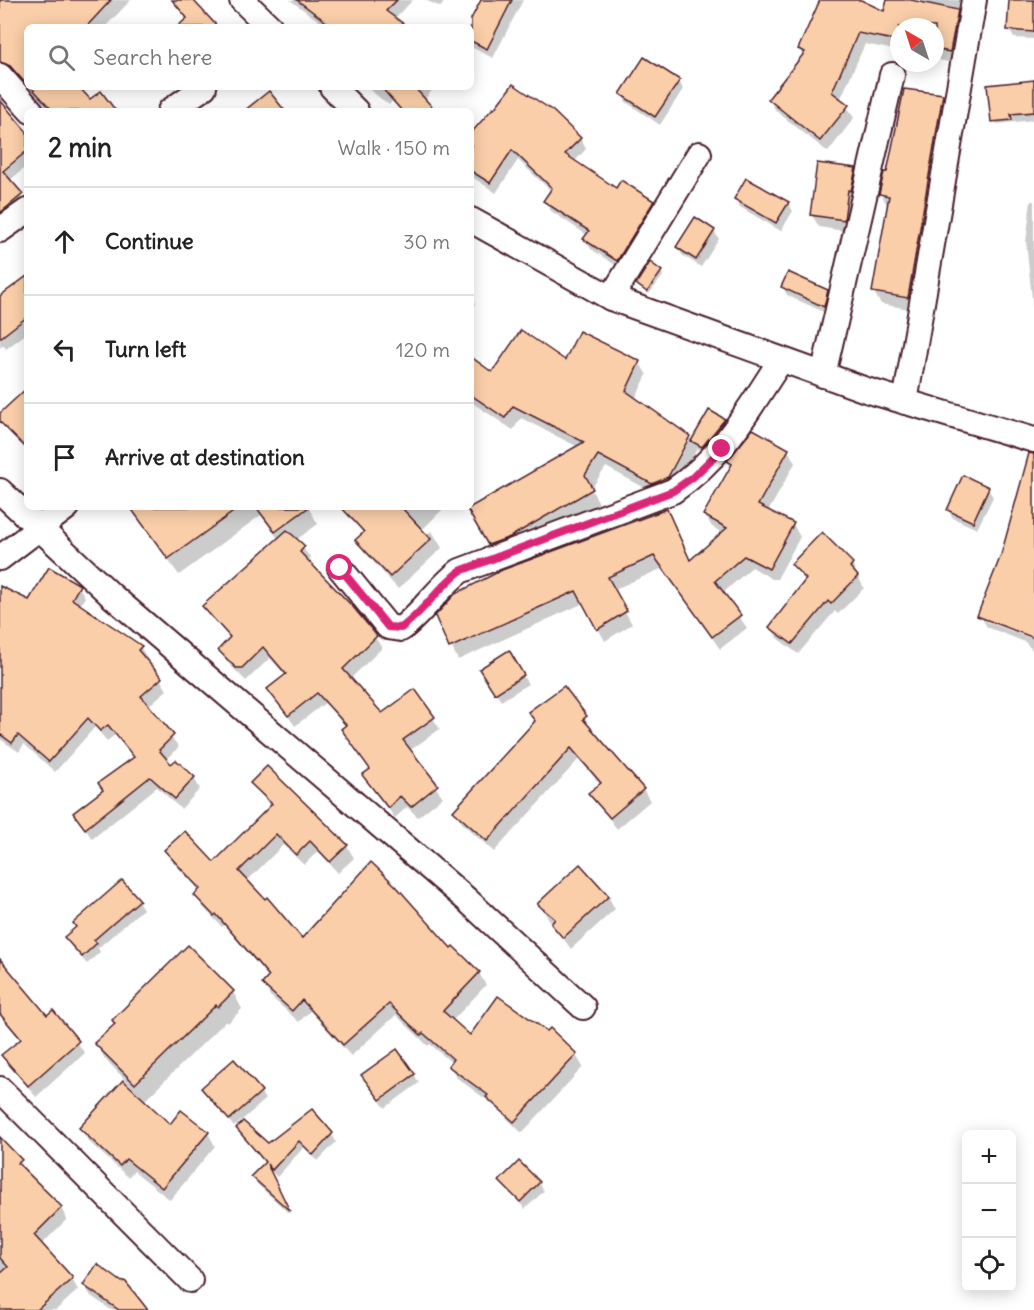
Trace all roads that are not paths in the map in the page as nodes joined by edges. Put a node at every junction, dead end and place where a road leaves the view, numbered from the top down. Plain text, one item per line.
1 (242, 0) edge
2 (974, 0) edge
3 (267, 24) edge
4 (892, 75) dead end
5 (0, 76) edge
6 (200, 90) edge
7 (335, 90) edge
8 (28, 108) edge
9 (174, 108) edge
10 (353, 108) edge
11 (699, 154) dead end
12 (24, 213) edge
13 (474, 222) edge
14 (0, 230) edge
15 (611, 298) junction
16 (781, 360) junction
17 (823, 375) junction
18 (905, 402) junction
19 (1034, 440) edge
20 (0, 491) edge
21 (62, 510) edge
22 (39, 527) junction
23 (0, 558) edge
24 (340, 568) dead end
25 (583, 1007) dead end
26 (0, 1089) edge
27 (190, 1280) dead end

1 - 3 street
2 - 18 street
4 - 17 street
5 - 8 street
6 - 9 street
7 - 10 street
11 - 15 street
12 - 14 street
13 - 15 street
15 - 16 street
16 - 17 street
16 - 24 street
17 - 18 street
18 - 19 street
20 - 22 street
21 - 22 street
22 - 23 street
22 - 25 street
26 - 27 street

